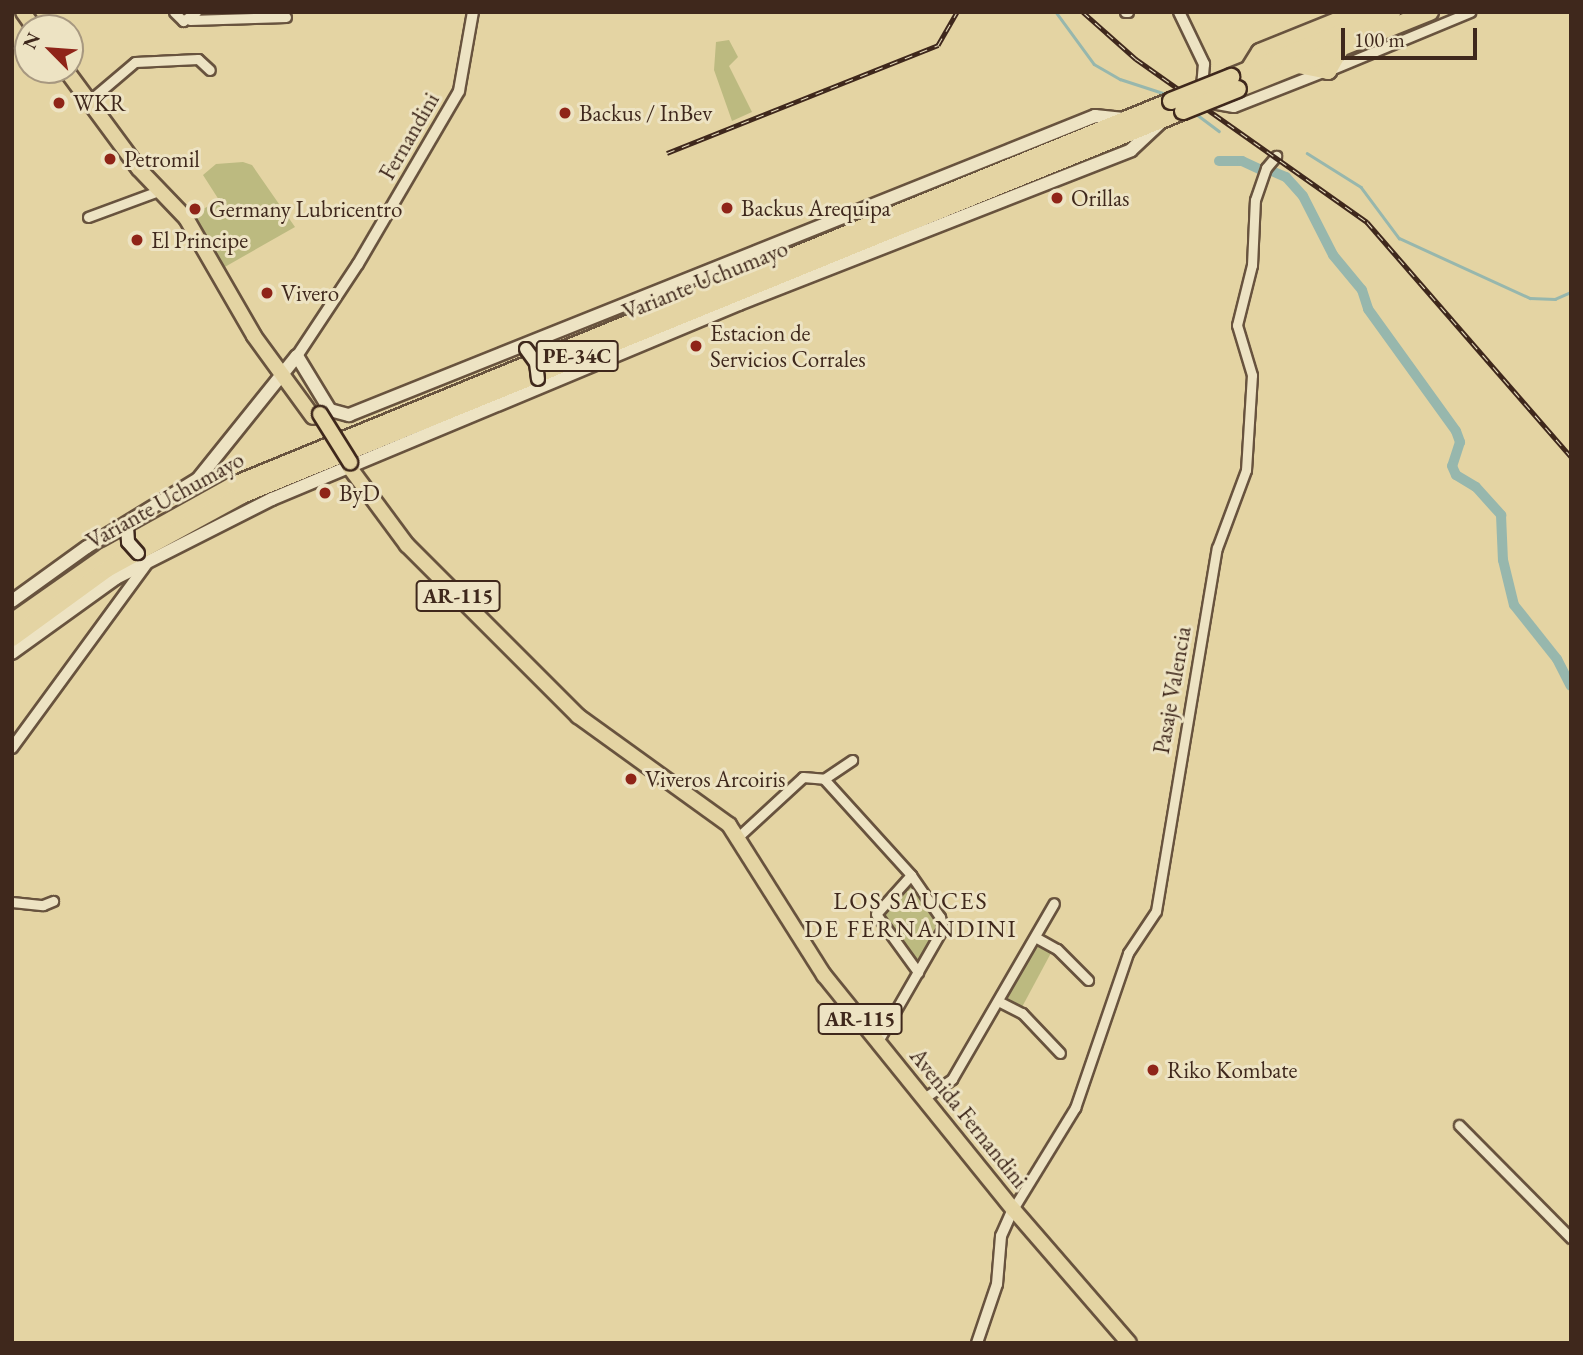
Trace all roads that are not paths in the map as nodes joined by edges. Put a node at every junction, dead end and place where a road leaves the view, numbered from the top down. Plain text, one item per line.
1 (174, 12) edge
2 (272, 12) edge
3 (473, 12) edge
4 (1179, 12) edge
5 (1359, 12) edge
6 (1392, 12) edge
7 (1430, 12) edge
8 (1470, 12) edge
9 (193, 16) edge
10 (1341, 48) junction
11 (1298, 65) junction
12 (210, 70) dead end
13 (1248, 71) junction
14 (1328, 71) junction
15 (1235, 83) junction
16 (76, 84) edge
17 (89, 101) junction
18 (1177, 106) junction
19 (1128, 119) junction
20 (1165, 119) junction
21 (1276, 156) dead end
22 (161, 190) junction
23 (88, 217) dead end
24 (521, 348) junction
25 (289, 366) junction
26 (536, 384) junction
27 (347, 465) junction
28 (127, 524) junction
29 (144, 557) junction
30 (12, 601) edge
31 (12, 622) edge
32 (12, 638) edge
33 (12, 653) edge
34 (12, 748) edge
35 (852, 760) dead end
36 (824, 779) junction
37 (738, 837) junction
38 (911, 875) junction
39 (53, 901) dead end
40 (12, 902) edge
41 (1054, 903) dead end
42 (1035, 937) junction
43 (918, 972) junction
44 (1088, 980) dead end
45 (998, 1001) junction
46 (878, 1041) junction
47 (1060, 1053) dead end
48 (924, 1098) junction
49 (1459, 1125) dead end
50 (1013, 1209) junction
51 (1571, 1238) edge
52 (977, 1343) edge
53 (1129, 1343) edge

1 - 9 street
2 - 9 street
3 - 25 street, Fernandini
4 - 14 street
5 - 13 highway
6 - 13 highway, Variante Uchumayo / PE-34C
7 - 10 highway, Variante Uchumayo / PE-34C
8 - 14 street
10 - 11 highway, Variante Uchumayo / PE-34C
10 - 14 highway
11 - 14 highway
11 - 15 highway, Variante Uchumayo / PE-34C
12 - 17 street
13 - 15 highway, Variante Uchumayo / PE-34C
15 - 18 highway, Variante Uchumayo / PE-34C, bridge
16 - 17 main road
17 - 22 main road
18 - 19 highway, Variante Uchumayo / PE-34C
18 - 20 highway, Variante Uchumayo / PE-34C
19 - 24 main road, Variante Uchumayo
19 - 31 highway, Variante Uchumayo / PE-34C
20 - 26 main road, Variante Uchumayo
20 - 32 highway, Variante Uchumayo / PE-34C
21 - 50 street, Pasaje Valencia
22 - 23 street
22 - 25 main road
24 - 25 main road, Variante Uchumayo
24 - 26 main road, bridge
25 - 27 main road, Avenida Fernandini, bridge
25 - 28 main road, Variante Uchumayo
26 - 27 main road, Variante Uchumayo
27 - 29 main road, Variante Uchumayo
27 - 37 main road, Avenida Fernandini / AR-115
28 - 29 main road, bridge
28 - 30 main road, Variante Uchumayo
29 - 33 main road, Variante Uchumayo
29 - 34 street
35 - 36 street
36 - 37 street
36 - 38 street
37 - 46 main road, Avenida Fernandini / AR-115
38 - 43 street
38 - 43 street
39 - 40 street
41 - 42 street
42 - 44 street
42 - 45 street
43 - 46 street
45 - 47 street
45 - 48 street
46 - 48 main road, Avenida Fernandini / AR-115
48 - 50 main road, Avenida Fernandini / AR-115
49 - 51 street
50 - 52 street
50 - 53 main road, Avenida Fernandini / AR-115

